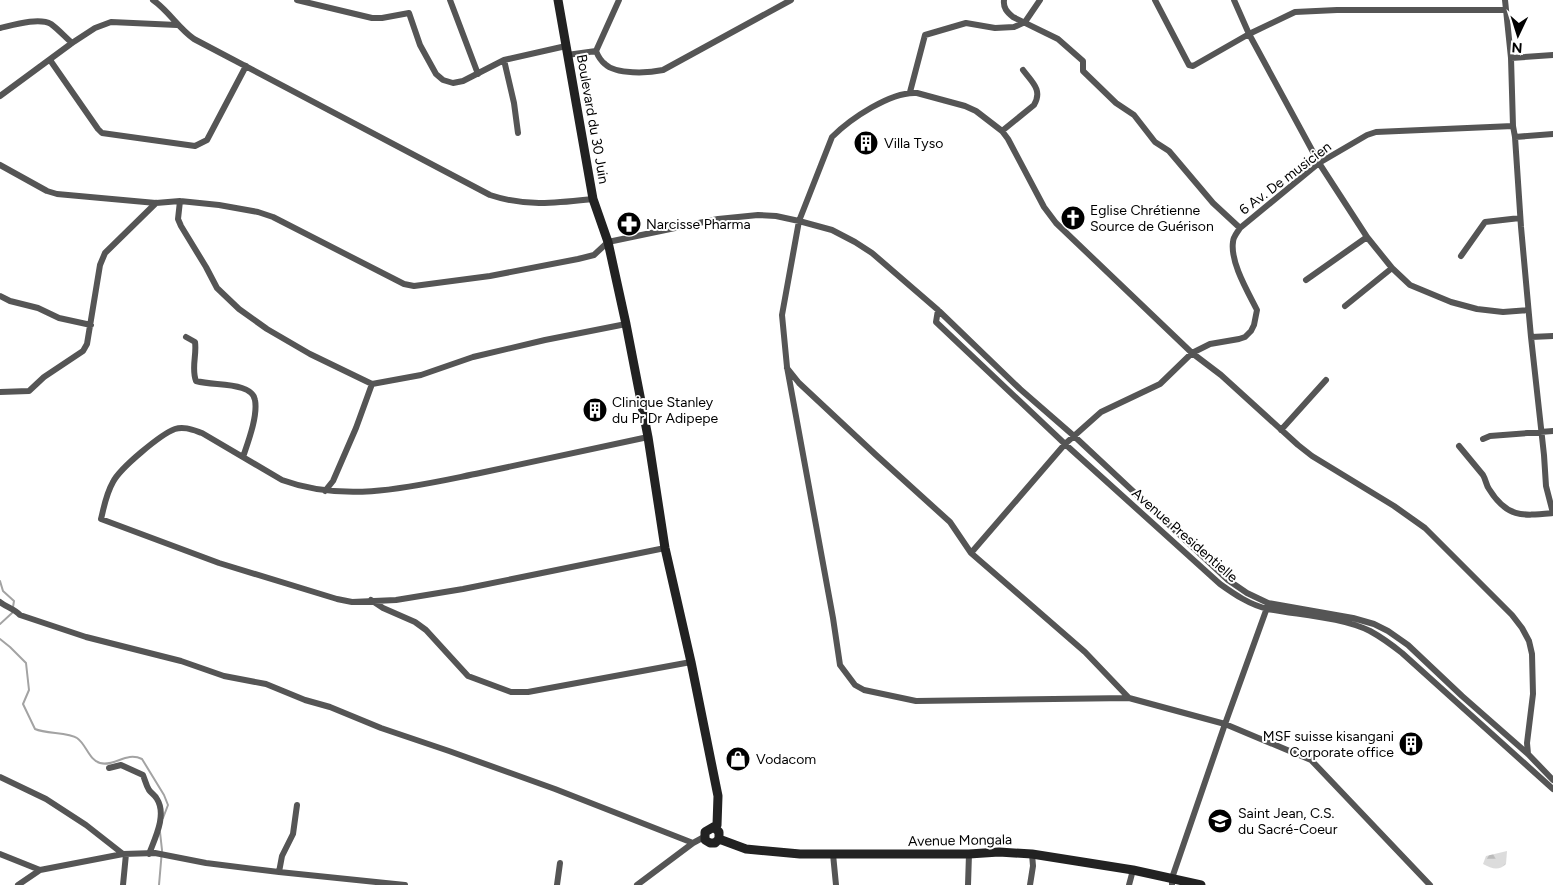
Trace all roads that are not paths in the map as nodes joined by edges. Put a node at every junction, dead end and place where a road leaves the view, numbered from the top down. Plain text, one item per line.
1 (153, 0) edge
2 (297, 0) edge
3 (450, 0) edge
4 (558, 0) edge
5 (619, 0) edge
6 (791, 0) edge
7 (1004, 0) edge
8 (1040, 0) edge
9 (1155, 0) edge
10 (1234, 0) edge
11 (1505, 0) edge
12 (1505, 10) junction
13 (1026, 22) junction
14 (177, 25) junction
15 (0, 28) edge
16 (1249, 34) junction
17 (72, 43) junction
18 (566, 51) junction
19 (596, 51) junction
20 (1553, 55) edge
21 (1510, 58) junction
22 (50, 60) junction
23 (504, 60) junction
24 (246, 66) junction
25 (1023, 70) dead end
26 (478, 74) junction
27 (910, 92) junction
28 (0, 96) edge
29 (1513, 126) junction
30 (1002, 131) junction
31 (518, 133) dead end
32 (1553, 134) edge
33 (1516, 138) junction
34 (1319, 163) junction
35 (0, 165) edge
36 (594, 199) junction
37 (180, 201) junction
38 (156, 203) junction
39 (1520, 218) junction
40 (799, 221) junction
41 (1240, 228) junction
42 (1367, 237) junction
43 (608, 242) junction
44 (1461, 256) dead end
45 (1392, 268) junction
46 (1306, 280) dead end
47 (0, 296) edge
48 (1345, 306) dead end
49 (938, 310) junction
50 (1528, 310) junction
51 (626, 324) junction
52 (91, 325) junction
53 (1553, 336) edge
54 (1530, 337) junction
55 (186, 338) dead end
56 (1192, 353) junction
57 (787, 367) junction
58 (1326, 380) dead end
59 (372, 384) junction
60 (1020, 389) junction
61 (0, 392) edge
62 (1012, 395) junction
63 (1280, 430) junction
64 (1541, 431) junction
65 (1553, 431) edge
66 (1074, 436) junction
67 (648, 437) junction
68 (1484, 439) dead end
69 (1065, 444) junction
70 (1458, 446) dead end
71 (242, 457) junction
72 (325, 491) junction
73 (1553, 513) edge
74 (665, 548) junction
75 (971, 553) junction
76 (371, 600) junction
77 (0, 602) edge
78 (1267, 606) junction
79 (1352, 621) junction
80 (1408, 645) junction
81 (1402, 652) junction
82 (691, 662) junction
83 (1129, 698) junction
84 (1225, 724) junction
85 (1520, 748) junction
86 (1513, 752) junction
87 (1528, 754) junction
88 (109, 768) dead end
89 (0, 777) edge
90 (1553, 780) edge
91 (1553, 789) edge
92 (298, 805) dead end
93 (716, 825) junction
94 (704, 837) junction
95 (719, 840) junction
96 (693, 843) junction
97 (0, 854) edge
98 (124, 854) junction
99 (152, 854) junction
100 (833, 854) junction
101 (969, 854) junction
102 (1032, 854) junction
103 (560, 863) dead end
104 (40, 870) junction
105 (1133, 870) junction
106 (279, 872) junction
107 (1172, 882) edge
108 (18, 885) edge
109 (123, 885) edge
110 (405, 885) edge
111 (557, 885) edge
112 (637, 885) edge
113 (836, 885) edge
114 (968, 885) edge
115 (1030, 885) edge
116 (1130, 885) edge
117 (1201, 885) edge
118 (1430, 885) edge

1 - 14 street
2 - 26 street
3 - 26 street
4 - 18 street, Boulevard du 30 Juin
5 - 19 street
6 - 19 street
7 - 13 street
8 - 13 street
9 - 16 street
10 - 16 street
11 - 12 street
12 - 16 street
12 - 21 street
13 - 27 street
13 - 41 street
14 - 17 street
14 - 24 street
15 - 17 street
16 - 34 street
17 - 22 street
18 - 19 street
18 - 23 street
18 - 36 street, Boulevard du 30 Juin
20 - 21 street
21 - 29 street
22 - 24 street
22 - 28 street
23 - 26 street
23 - 31 street
24 - 36 street
25 - 30 street
27 - 30 street
27 - 40 street
29 - 33 street
29 - 34 street, 6 Av. De musicien
30 - 56 street
32 - 33 street
33 - 39 street
34 - 41 street, 6 Av. De musicien
34 - 42 street
35 - 38 street
36 - 43 street, Boulevard du 30 Juin
37 - 38 street
37 - 43 street
37 - 59 street
38 - 52 street
39 - 44 street
39 - 50 street
40 - 43 street, Avenue Presidentielle
40 - 49 street, Avenue Presidentielle
40 - 57 street
41 - 56 street, 6 Av. De musicien
42 - 45 street
42 - 46 street
43 - 51 street, Boulevard du 30 Juin
45 - 48 street
45 - 50 street
47 - 52 street
49 - 60 street, Avenue Presidentielle
49 - 62 street, Avenue Presidentielle
50 - 54 street
51 - 59 street
51 - 67 street, Boulevard du 30 Juin
52 - 61 street
53 - 54 street
54 - 64 street
55 - 71 street
56 - 63 street
56 - 66 street, 6 Av. De musicien
57 - 75 street
57 - 83 street
58 - 63 street
59 - 72 street
60 - 62 street
60 - 66 street, Avenue Presidentielle
62 - 69 street, Avenue Presidentielle
63 - 87 street
64 - 65 street
64 - 68 street
64 - 73 street
66 - 69 street, 6 Av. De musicien
66 - 78 street, Avenue Presidentielle
67 - 72 street
67 - 74 street, Boulevard du 30 Juin
69 - 75 street, 6 Av. De musicien
69 - 78 street, Avenue Presidentielle
70 - 73 street
71 - 72 street
71 - 76 street
74 - 76 street
74 - 82 street, Boulevard du 30 Juin
75 - 83 street
76 - 82 street
77 - 96 street
78 - 79 street, Avenue Presidentielle
78 - 84 street
79 - 80 street, Avenue Presidentielle
79 - 81 street, Avenue Presidentielle
80 - 81 street
80 - 85 street, Avenue Presidentielle
81 - 86 street, Avenue Presidentielle
82 - 93 street, Boulevard du 30 Juin
83 - 84 street
84 - 107 street
84 - 118 street
85 - 86 street
85 - 87 street, Avenue Presidentielle
86 - 91 street, Avenue Presidentielle
87 - 90 street, Avenue Presidentielle
88 - 99 street
89 - 98 street
92 - 106 street
93 - 94 street
93 - 95 street, Boulevard du 30 Juin
94 - 95 street, Avenue Mongala
94 - 96 street
95 - 100 street, Avenue Mongala
96 - 112 street
97 - 104 street
98 - 99 street
98 - 104 street
98 - 109 street
99 - 106 street
100 - 101 street, Avenue Mongala
100 - 113 street
101 - 102 street, Avenue Mongala
101 - 114 street
102 - 105 street, Avenue Mongala
102 - 115 street
103 - 111 street
104 - 108 street
105 - 107 street, Avenue Mongala
105 - 116 street
106 - 110 street
107 - 117 street, Avenue Mongala

